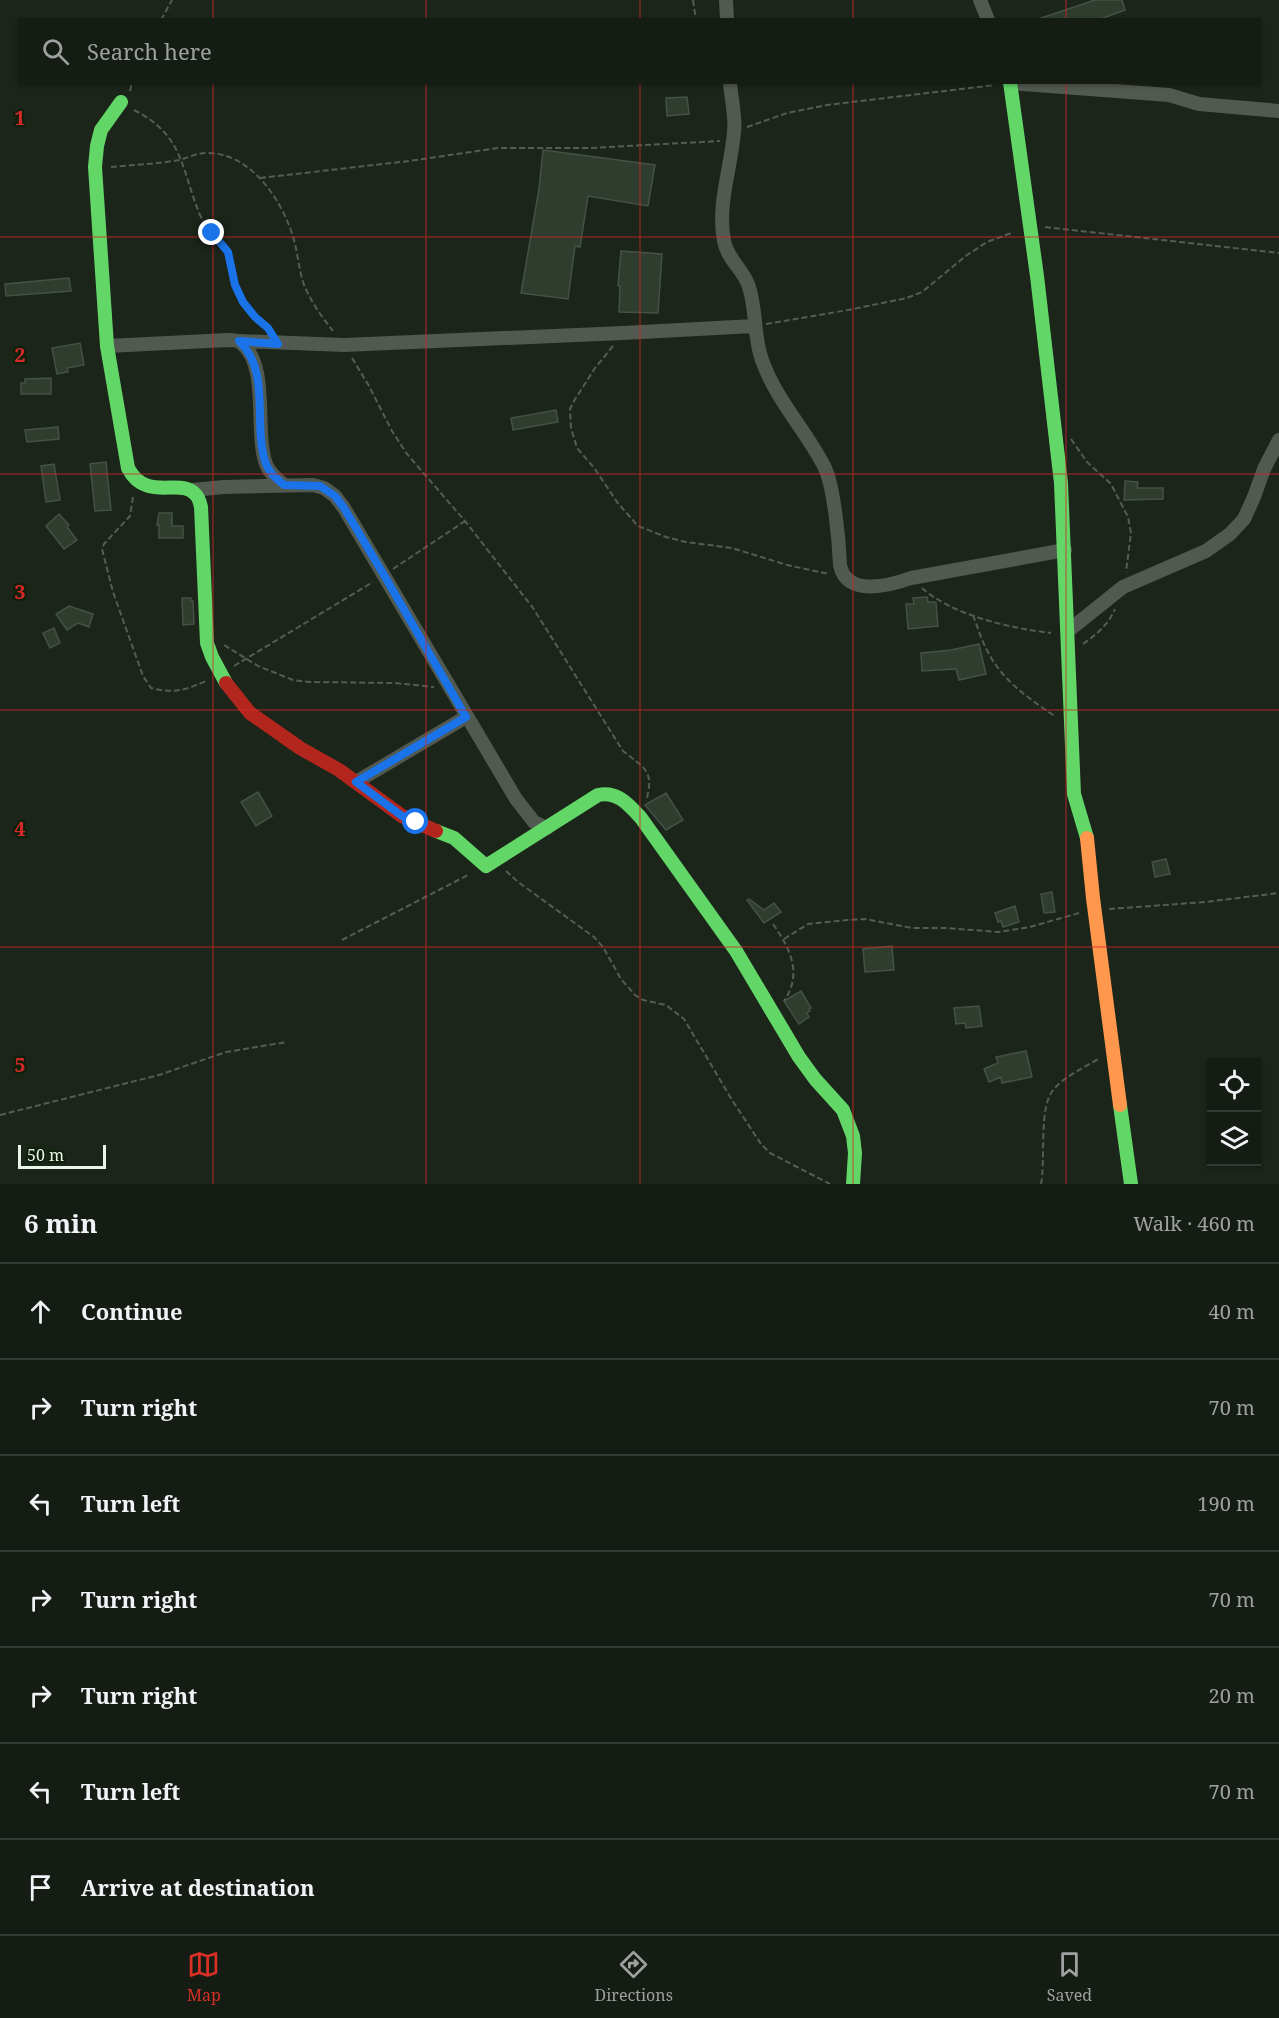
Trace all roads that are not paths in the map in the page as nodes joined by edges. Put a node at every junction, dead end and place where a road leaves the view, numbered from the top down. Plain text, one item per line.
1 (726, 0) edge
2 (980, 0) edge
3 (727, 18) edge
4 (987, 18) edge
5 (730, 84) edge
6 (1010, 84) edge
7 (1023, 84) edge
8 (121, 102) road end
9 (1279, 111) edge
10 (754, 326) junction
11 (239, 341) junction
12 (107, 346) junction
13 (1279, 440) edge
14 (284, 485) junction
15 (192, 490) junction
16 (1065, 550) junction
17 (1068, 631) junction
18 (466, 717) junction
19 (356, 782) junction
20 (547, 828) junction
21 (853, 1184) edge
22 (1131, 1184) edge

1 - 3 street
2 - 4 street
5 - 10 street
6 - 16 street
7 - 9 street
8 - 12 street
10 - 11 street
10 - 16 street
11 - 12 street
11 - 14 street
12 - 15 street
13 - 17 street
14 - 15 street
14 - 18 street
15 - 19 street
16 - 17 street
17 - 22 street
18 - 19 street
18 - 20 street
19 - 20 street
20 - 21 street

